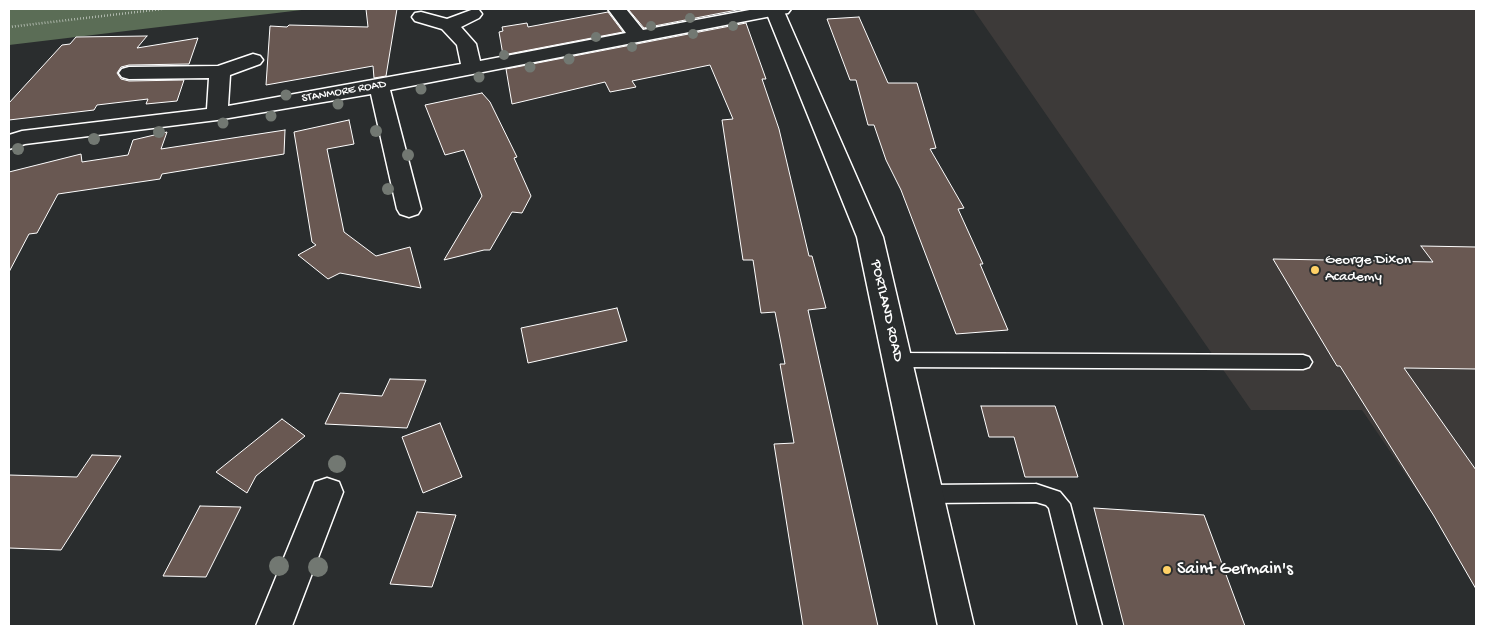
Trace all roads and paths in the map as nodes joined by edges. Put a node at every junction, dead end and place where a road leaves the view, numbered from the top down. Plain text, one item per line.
1 (162, 9) edge
2 (617, 9) edge
3 (777, 9) edge
4 (473, 14) dead end
5 (421, 17) dead end
6 (449, 25) junction
7 (9, 27) edge
8 (638, 37) junction
9 (253, 60) dead end
10 (472, 70) junction
11 (220, 72) junction
12 (129, 73) dead end
13 (380, 86) junction
14 (217, 114) junction
15 (9, 142) edge
16 (409, 209) dead end
17 (897, 360) junction
18 (1303, 362) dead end
19 (327, 492) dead end
20 (927, 494) junction
21 (274, 626) edge
22 (956, 626) edge
23 (1090, 626) edge

1 - 7 path
2 - 8 street
3 - 8 street, STANMORE ROAD
3 - 17 street, PORTLAND ROAD
4 - 6 street
5 - 6 street
6 - 10 street
8 - 10 street, STANMORE ROAD
9 - 11 street
10 - 13 street, STANMORE ROAD
11 - 12 street
11 - 14 street
13 - 14 street, STANMORE ROAD
13 - 16 street
14 - 15 street, STANMORE ROAD
17 - 18 lane
17 - 20 street, PORTLAND ROAD
19 - 21 street
20 - 22 street, PORTLAND ROAD
20 - 23 lane

